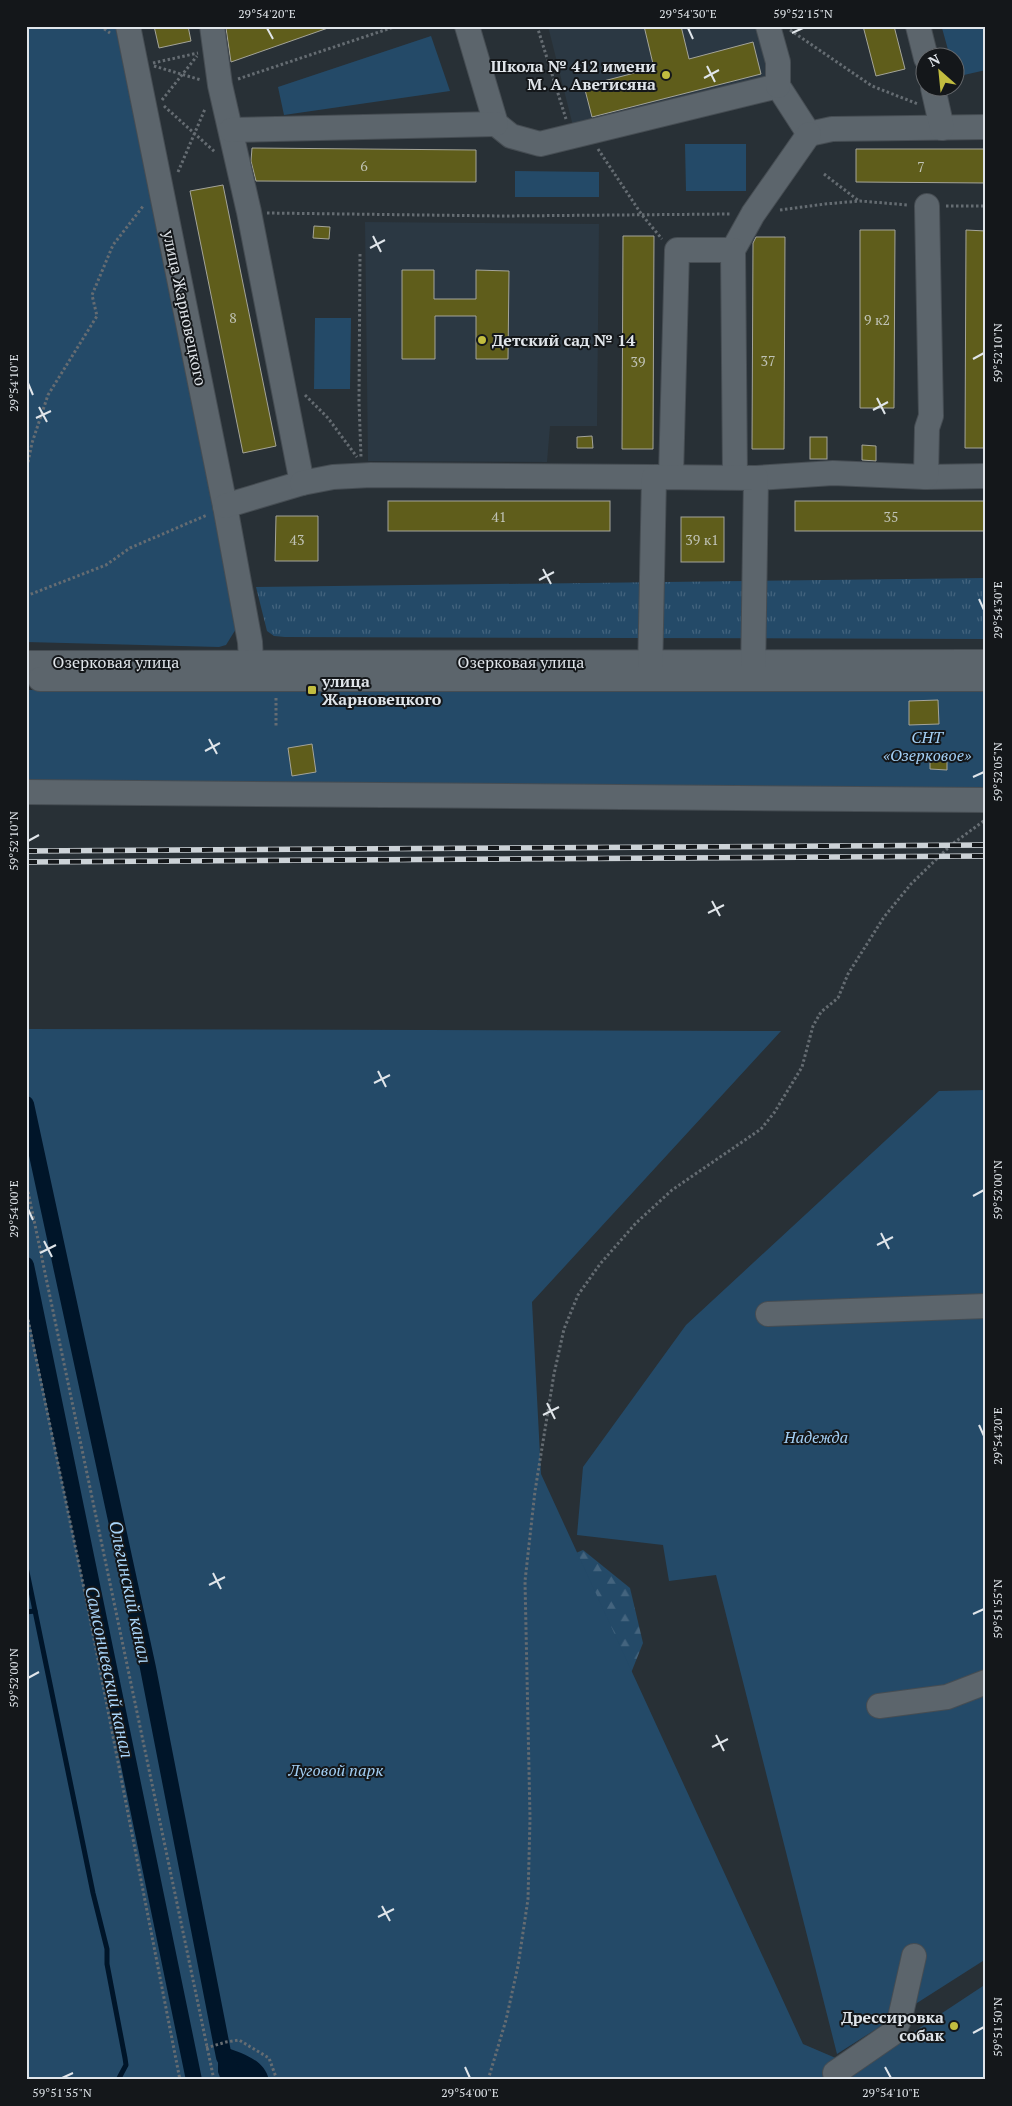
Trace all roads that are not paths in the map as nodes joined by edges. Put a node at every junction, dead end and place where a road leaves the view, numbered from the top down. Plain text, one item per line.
1 (128, 26) edge
2 (212, 26) edge
3 (468, 26) edge
4 (768, 26) edge
5 (918, 26) edge
6 (924, 48) edge
7 (778, 86) junction
8 (935, 98) edge
9 (940, 120) junction
10 (496, 124) junction
11 (986, 127) edge
12 (231, 130) junction
13 (808, 134) junction
14 (926, 206) road end
15 (733, 250) junction
16 (663, 476) junction
17 (926, 476) junction
18 (986, 476) edge
19 (745, 477) junction
20 (302, 483) junction
21 (225, 506) junction
22 (986, 662) edge
23 (26, 663) edge
24 (651, 670) junction
25 (252, 671) junction
26 (753, 671) junction
27 (26, 679) edge
28 (986, 679) edge
29 (26, 792) edge
30 (986, 800) edge
31 (986, 1306) edge
32 (768, 1314) dead end
33 (986, 1682) edge
34 (879, 1706) dead end
35 (914, 1956) dead end
36 (837, 2080) edge

1 - 21 street, улица Жарновецкого
2 - 12 street
3 - 10 street
4 - 7 street
5 - 6 street
7 - 10 street
7 - 13 street
8 - 9 street
9 - 11 street
9 - 13 street
10 - 12 street
12 - 20 street
13 - 15 street
14 - 17 street
15 - 16 street
15 - 19 street
16 - 19 street
16 - 20 street
16 - 24 street
17 - 18 street
17 - 19 street
19 - 26 street
20 - 21 street
21 - 25 street, улица Жарновецкого
22 - 26 street, Озерковая улица
23 - 25 street, Озерковая улица
24 - 25 street, Озерковая улица
24 - 26 street, Озерковая улица
25 - 27 street, Озерковая улица
26 - 28 street, Озерковая улица
29 - 30 street
31 - 32 street
33 - 34 street
35 - 36 street

